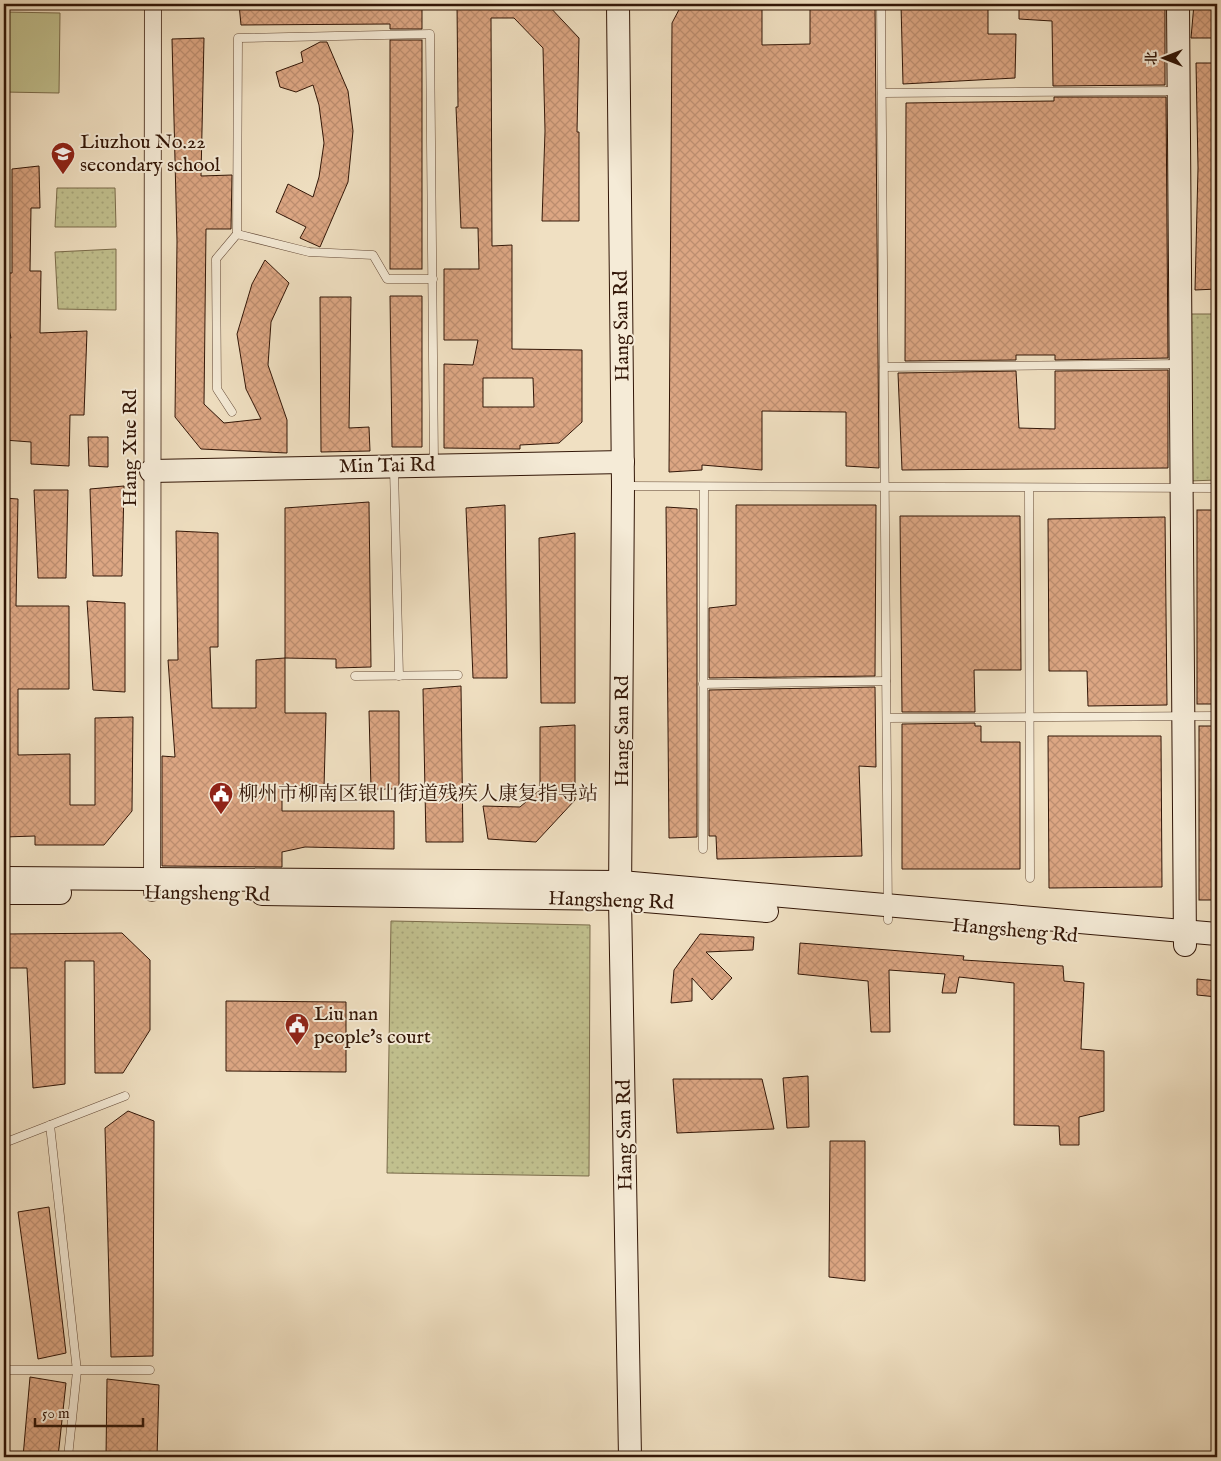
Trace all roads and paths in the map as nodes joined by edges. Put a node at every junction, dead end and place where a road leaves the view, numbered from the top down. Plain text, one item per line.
1 (153, 4) edge
2 (618, 4) edge
3 (882, 4) edge
4 (1178, 4) edge
5 (1178, 91) junction
6 (882, 93) junction
7 (237, 234) junction
8 (433, 279) junction
9 (1180, 364) junction
10 (884, 367) junction
11 (232, 412) dead end
12 (623, 462) junction
13 (434, 465) junction
14 (394, 466) junction
15 (151, 471) junction
16 (623, 486) junction
17 (704, 487) junction
18 (885, 487) junction
19 (1029, 488) junction
20 (1181, 488) junction
21 (1217, 488) edge
22 (458, 675) dead end
23 (355, 676) dead end
24 (399, 676) junction
25 (886, 681) junction
26 (703, 684) junction
27 (1183, 716) junction
28 (1217, 716) edge
29 (1030, 717) junction
30 (887, 718) junction
31 (703, 848) dead end
32 (4, 878) edge
33 (1030, 878) dead end
34 (152, 885) junction
35 (621, 891) junction
36 (4, 893) edge
37 (888, 913) junction
38 (1217, 934) edge
39 (1185, 938) junction
40 (1217, 948) edge
41 (125, 1096) dead end
42 (50, 1125) junction
43 (4, 1144) edge
44 (4, 1370) edge
45 (150, 1370) dead end
46 (77, 1371) junction
47 (68, 1457) edge
48 (630, 1457) edge

1 - 15 street, Hang Xue Rd
2 - 12 street, Hang San Rd
3 - 6 lane
4 - 5 street
5 - 6 lane
5 - 9 street
6 - 10 lane
7 - 8 lane
7 - 8 lane
7 - 11 lane
8 - 13 lane
9 - 10 lane
9 - 20 street
10 - 18 lane
12 - 13 street, Min Tai Rd
12 - 16 street, Hang San Rd
13 - 14 street, Min Tai Rd
14 - 15 street, Min Tai Rd
14 - 24 lane
15 - 34 street, Hang Xue Rd
16 - 17 lane
16 - 35 street, Hang San Rd
17 - 18 lane
17 - 26 lane
18 - 19 lane
18 - 25 lane
19 - 20 lane
19 - 29 lane
20 - 21 lane
20 - 27 street
22 - 24 lane
23 - 24 lane
25 - 26 lane
25 - 30 lane
26 - 31 lane
27 - 28 lane
27 - 29 lane
27 - 39 street
29 - 30 lane
29 - 33 lane
30 - 37 lane
32 - 34 street
34 - 35 street, Hangsheng Rd
34 - 36 street, Hangsheng Rd
35 - 37 street, Hangsheng Rd
35 - 48 street, Hang San Rd
37 - 39 street, Hangsheng Rd
38 - 39 street
39 - 40 street, Hangsheng Rd
41 - 42 lane
42 - 43 lane
42 - 46 lane
44 - 46 lane
45 - 46 lane
46 - 47 lane

